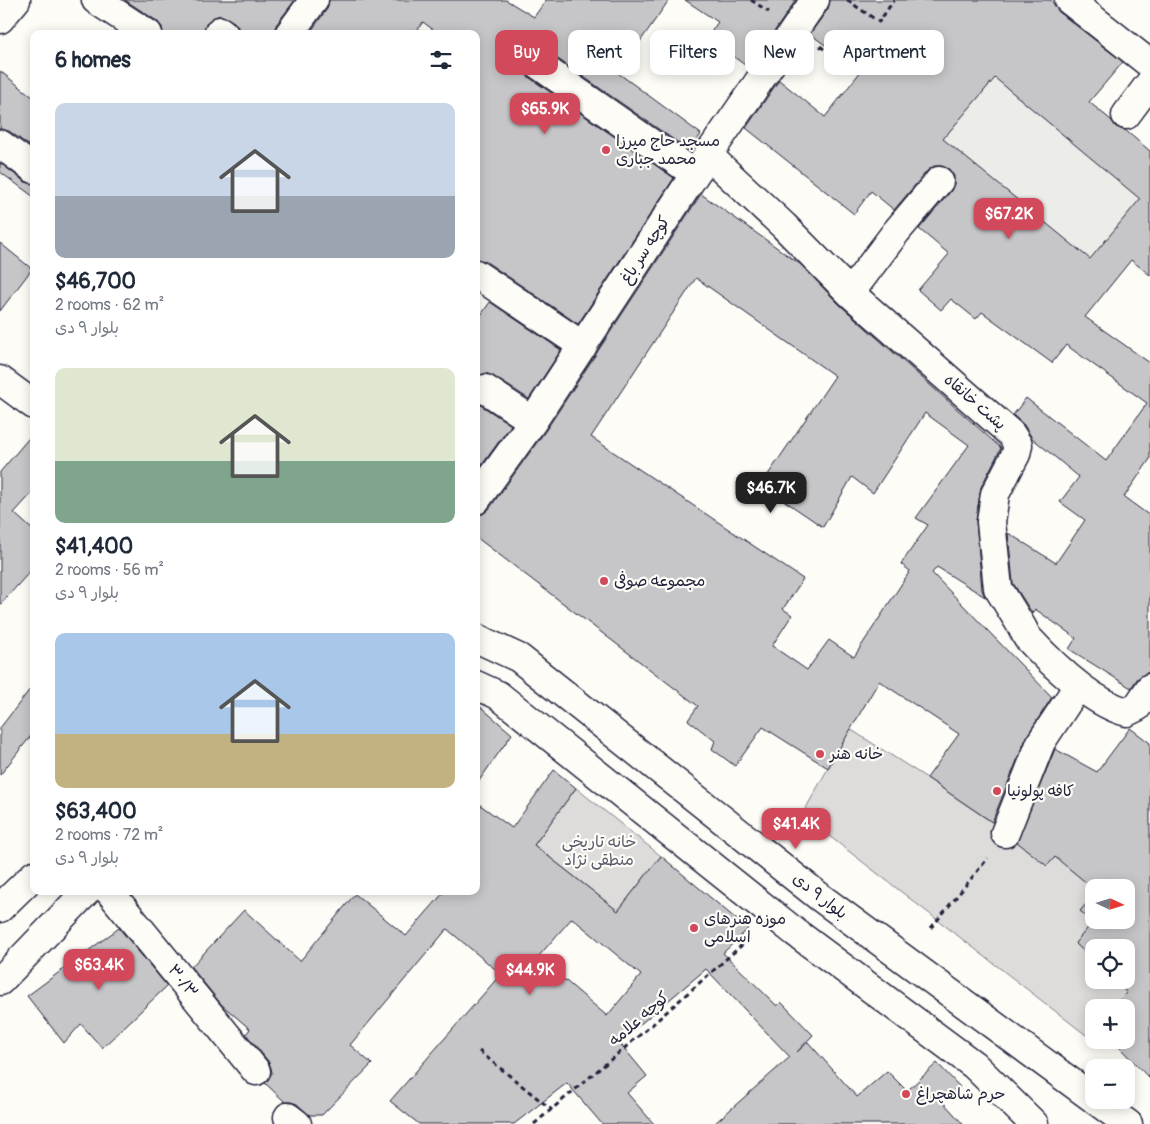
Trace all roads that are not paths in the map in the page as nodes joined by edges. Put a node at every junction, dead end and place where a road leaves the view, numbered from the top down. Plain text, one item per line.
1 (16, 0) edge
2 (96, 0) edge
3 (314, 0) edge
4 (815, 0) edge
5 (1068, 0) edge
6 (0, 18) edge
7 (142, 30) edge
8 (292, 30) edge
9 (1150, 64) edge
10 (556, 75) edge
11 (1150, 83) edge
12 (1126, 114) dead end
13 (0, 144) edge
14 (702, 164) junction
15 (30, 166) edge
16 (939, 182) dead end
17 (480, 277) edge
18 (850, 293) junction
19 (583, 346) junction
20 (0, 380) edge
21 (485, 389) dead end
22 (30, 402) edge
23 (533, 421) junction
24 (480, 494) edge
25 (480, 640) edge
26 (1078, 686) junction
27 (480, 687) edge
28 (1150, 688) edge
29 (999, 842) road end
30 (30, 879) edge
31 (82, 895) edge
32 (112, 895) edge
33 (0, 908) edge
34 (0, 981) edge
35 (256, 1071) dead end
36 (1085, 1092) edge
37 (1108, 1109) edge
38 (1034, 1124) edge
39 (1128, 1124) edge

1 - 6 street
2 - 7 street
3 - 8 street
4 - 14 street, کوچه سر باغ
5 - 9 street
10 - 14 street, پشت خانقاه
11 - 12 street
13 - 15 street
14 - 18 street, پشت خانقاه
14 - 19 street, کوچه سر باغ
16 - 18 street
17 - 19 street
18 - 26 street, پشت خانقاه
19 - 23 street, کوچه سر باغ
20 - 22 street
21 - 23 street
23 - 24 street, کوچه سر باغ
25 - 36 street, بلوار ۹ دی
26 - 28 street, پشت خانقاه
26 - 29 street
27 - 38 street
30 - 33 street
31 - 34 street
32 - 35 street, ۳۰/۳
37 - 39 street, بلوار ۹ دی

